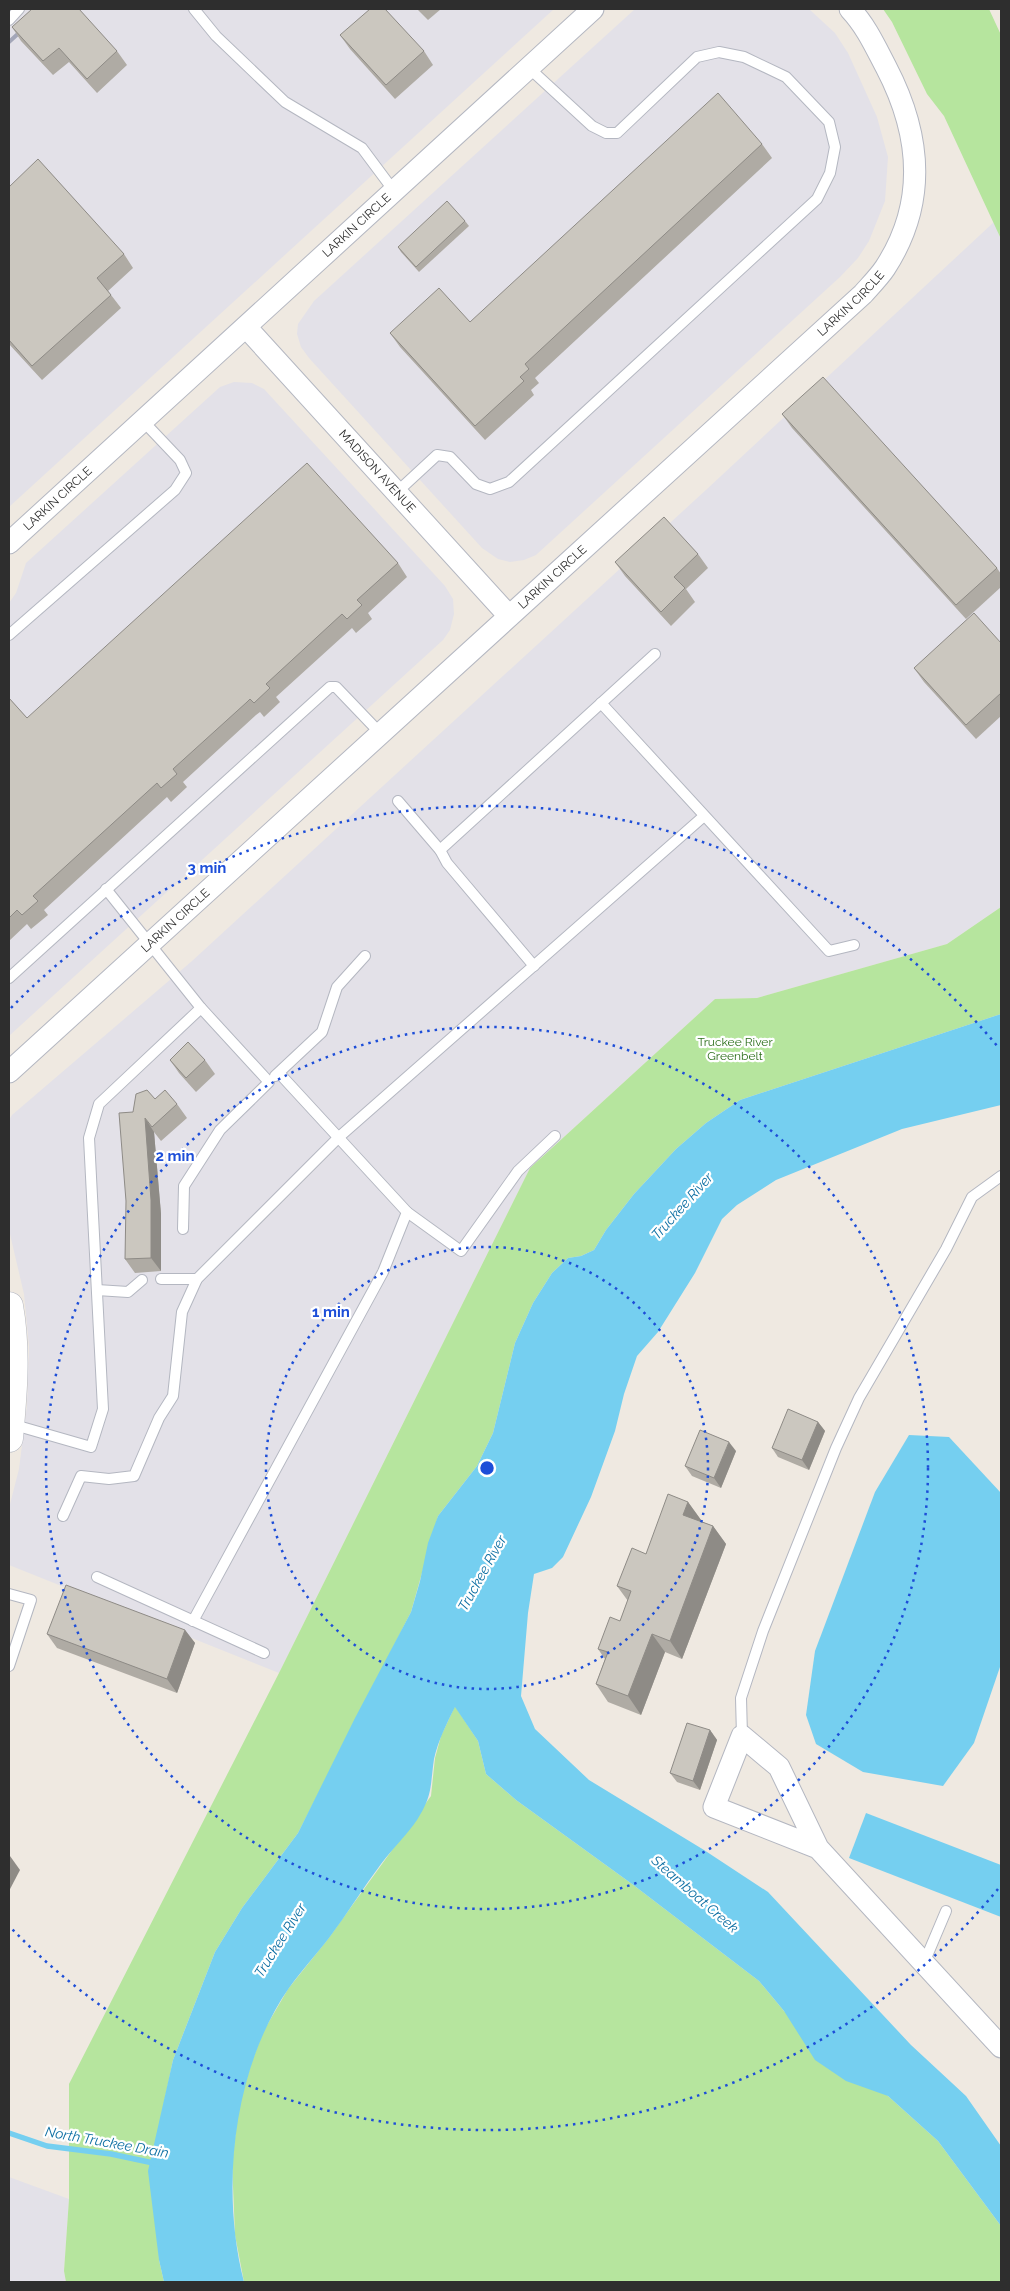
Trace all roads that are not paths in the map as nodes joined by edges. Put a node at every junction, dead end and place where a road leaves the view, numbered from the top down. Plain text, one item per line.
1 (20, 9) edge
2 (194, 9) edge
3 (594, 9) edge
4 (850, 9) edge
5 (9, 20) edge
6 (529, 68) junction
7 (394, 192) junction
8 (246, 327) junction
9 (143, 421) junction
10 (397, 492) junction
11 (9, 543) edge
12 (509, 616) junction
13 (11, 628) edge
14 (655, 654) dead end
15 (601, 703) junction
16 (380, 734) junction
17 (398, 801) dead end
18 (704, 816) junction
19 (440, 850) junction
20 (106, 890) junction
21 (151, 942) junction
22 (854, 945) dead end
23 (365, 956) dead end
24 (534, 966) junction
25 (9, 978) edge
26 (201, 1008) junction
27 (9, 1072) edge
28 (279, 1072) junction
29 (269, 1082) junction
30 (555, 1136) dead end
31 (339, 1138) junction
32 (1001, 1176) edge
33 (408, 1212) junction
34 (183, 1229) dead end
35 (161, 1279) dead end
36 (197, 1279) junction
37 (142, 1280) dead end
38 (96, 1290) junction
39 (9, 1306) edge
40 (9, 1431) edge
41 (63, 1516) dead end
42 (97, 1578) dead end
43 (9, 1594) edge
44 (193, 1621) junction
45 (264, 1654) dead end
46 (9, 1666) edge
47 (742, 1736) junction
48 (818, 1848) junction
49 (946, 1911) dead end
50 (924, 1963) junction
51 (1001, 2046) edge

1 - 5 lane
2 - 7 lane
3 - 6 street, LARKIN CIRCLE
4 - 12 street, LARKIN CIRCLE
6 - 7 street, LARKIN CIRCLE
6 - 10 lane
7 - 8 street, LARKIN CIRCLE
8 - 9 street, LARKIN CIRCLE
8 - 10 street, MADISON AVENUE
9 - 11 street, LARKIN CIRCLE
9 - 13 lane
10 - 12 street, MADISON AVENUE
12 - 16 street, LARKIN CIRCLE
14 - 15 lane
15 - 18 lane
15 - 19 lane
16 - 20 lane
16 - 21 street, LARKIN CIRCLE
17 - 19 lane
18 - 22 lane
18 - 24 lane
19 - 24 lane
20 - 21 lane
20 - 25 lane
21 - 26 lane
21 - 27 street, LARKIN CIRCLE
23 - 28 lane
24 - 31 lane
26 - 29 lane
26 - 38 lane
28 - 29 lane
28 - 31 lane
29 - 34 lane
30 - 33 lane
31 - 33 lane
31 - 36 lane
32 - 47 lane
33 - 44 lane
35 - 36 lane
36 - 41 lane
37 - 38 lane
38 - 40 lane
39 - 40 main road
42 - 44 lane
43 - 46 lane
44 - 45 lane
47 - 48 street
47 - 48 street
48 - 50 street
49 - 50 lane
50 - 51 street

